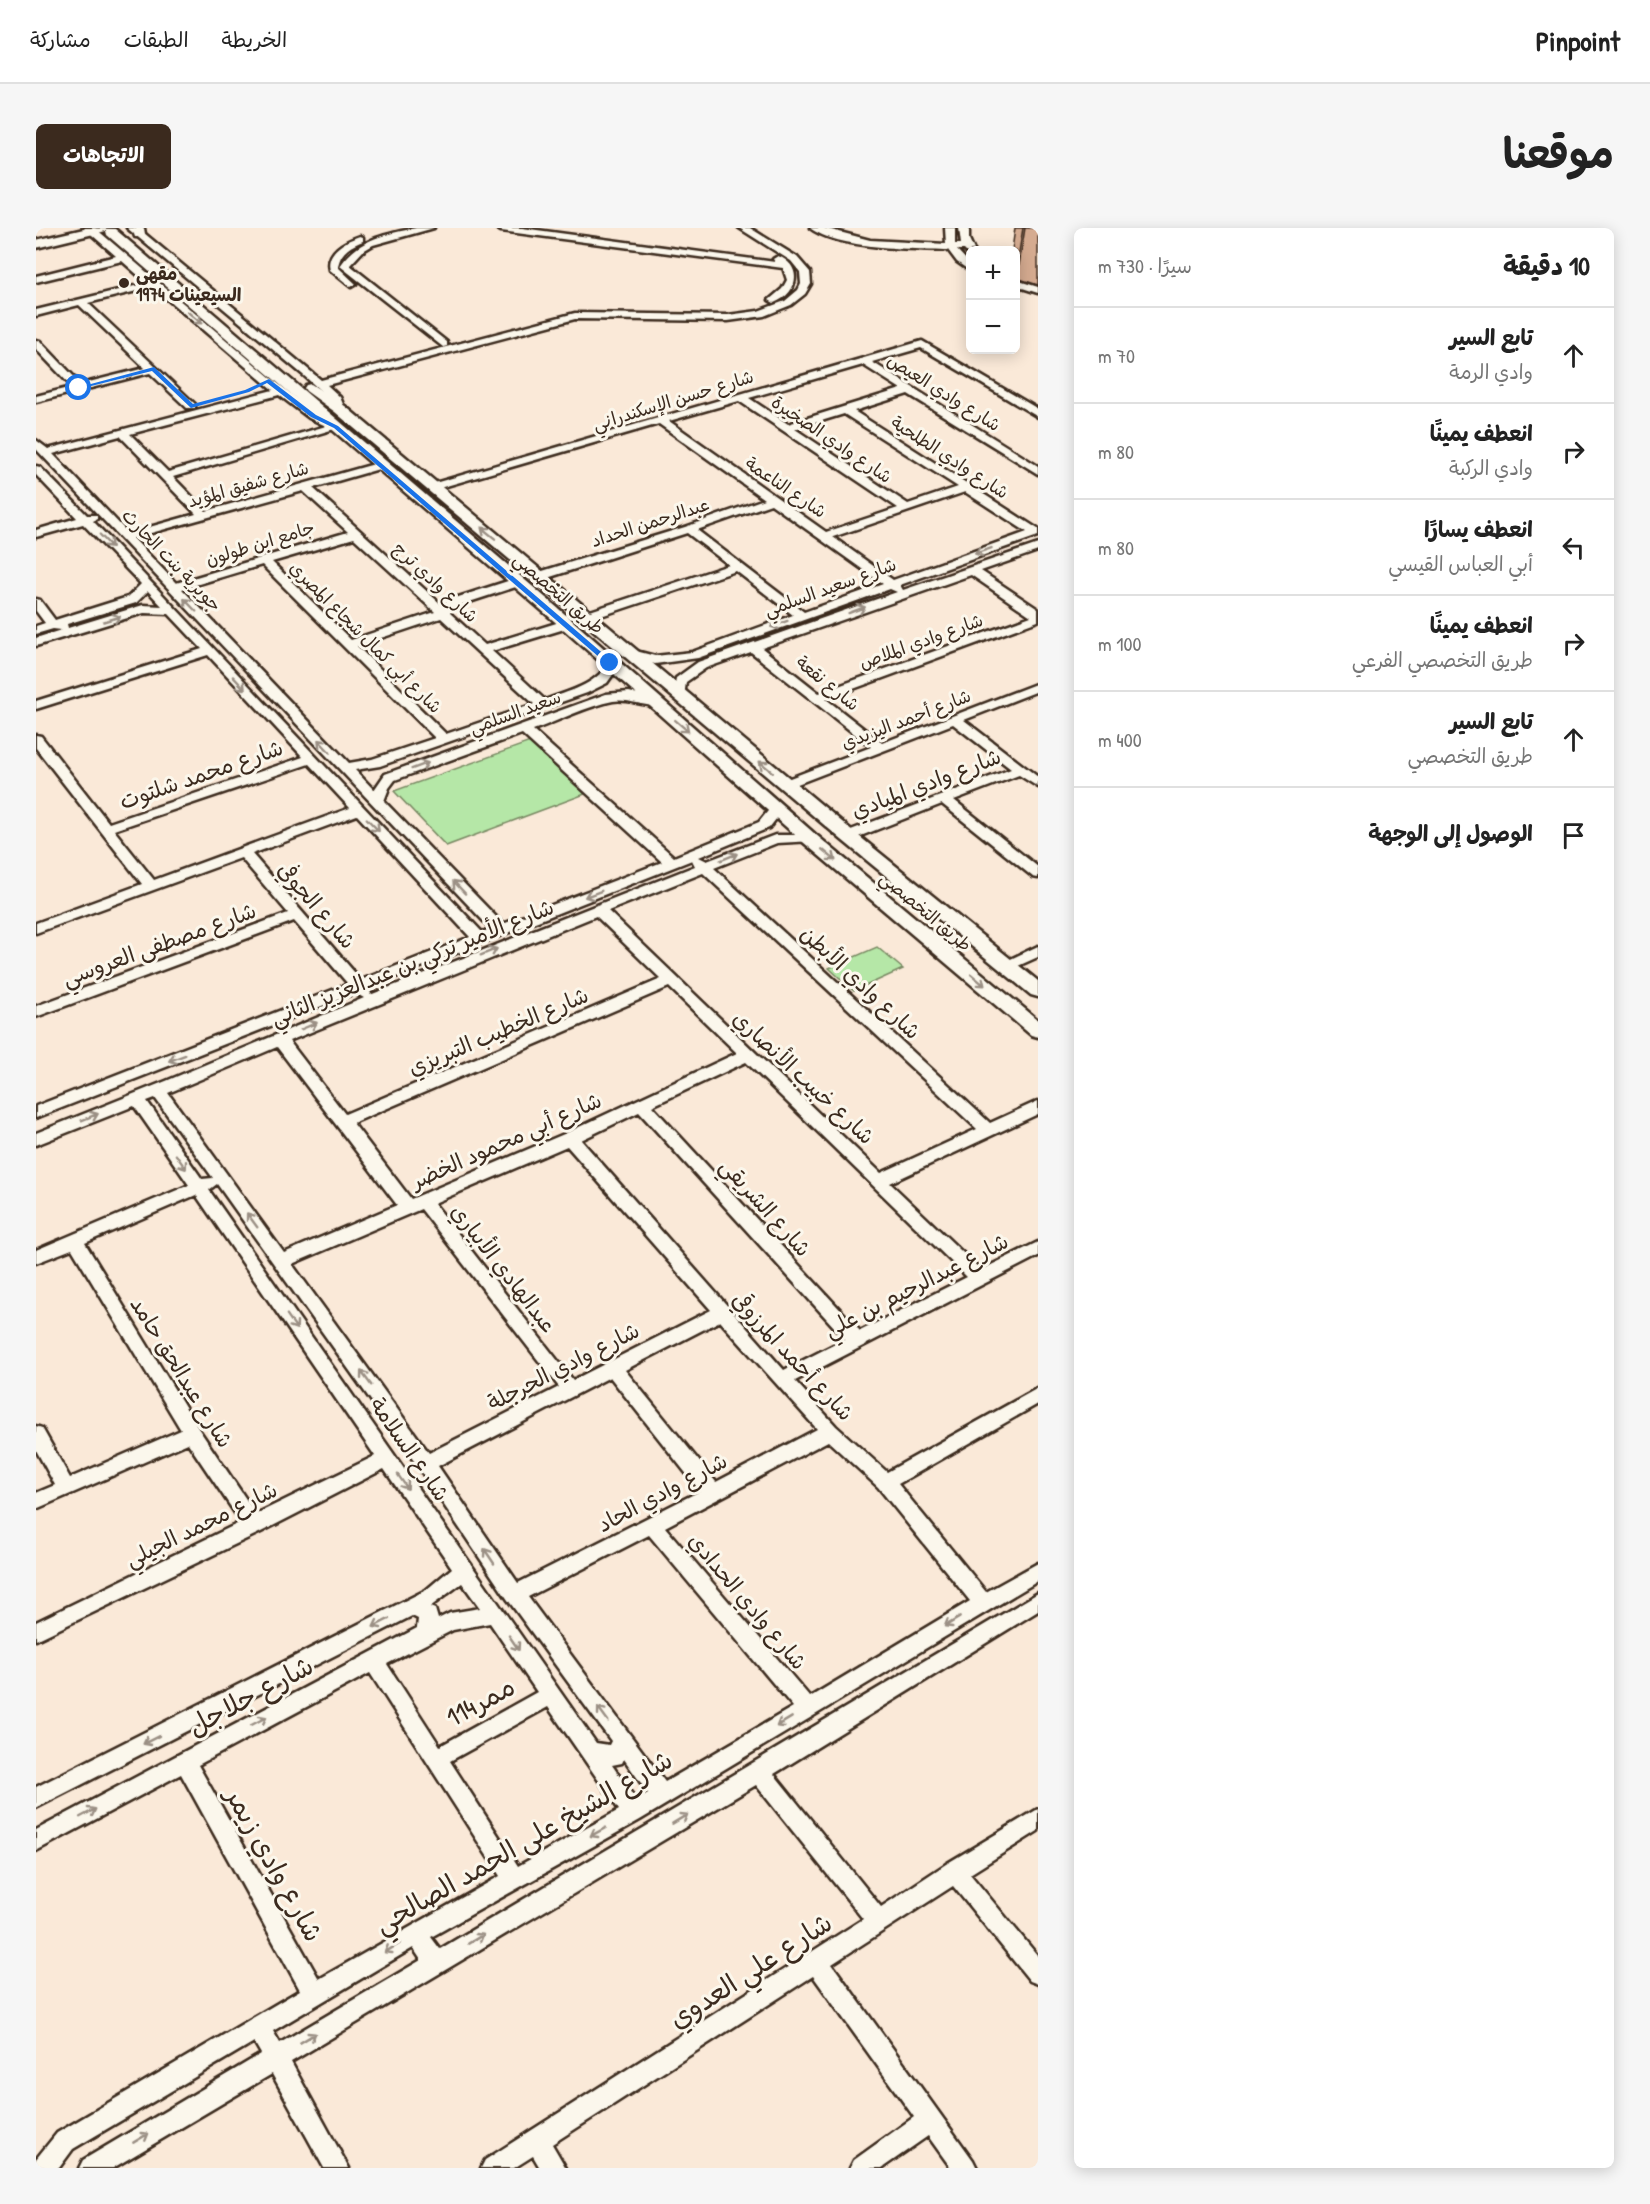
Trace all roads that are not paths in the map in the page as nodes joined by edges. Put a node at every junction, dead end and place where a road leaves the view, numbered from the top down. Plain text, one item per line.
1 (404, 228) edge
2 (429, 228) edge
3 (501, 228) edge
4 (729, 228) edge
5 (744, 228) edge
6 (815, 228) edge
7 (836, 228) edge
8 (950, 228) edge
9 (964, 228) edge
10 (112, 230) edge
11 (36, 232) edge
12 (53, 233) edge
13 (36, 238) edge
14 (915, 242) junction
15 (36, 243) edge
16 (949, 243) junction
17 (967, 246) edge
18 (766, 251) junction
19 (125, 257) junction
20 (754, 261) junction
21 (966, 265) edge
22 (787, 266) junction
23 (36, 279) edge
24 (154, 284) junction
25 (1020, 284) edge
26 (788, 290) junction
27 (1038, 290) edge
28 (1020, 291) edge
29 (801, 292) junction
30 (1038, 297) edge
31 (81, 302) junction
32 (36, 313) edge
33 (472, 339) junction
34 (36, 343) edge
35 (437, 345) junction
36 (864, 361) junction
37 (369, 367) junction
38 (154, 369) junction
39 (267, 380) junction
40 (316, 382) junction
41 (79, 388) junction
42 (909, 390) junction
43 (280, 391) junction
44 (252, 394) junction
45 (740, 397) junction
46 (36, 399) edge
47 (191, 406) junction
48 (340, 409) junction
49 (846, 410) junction
50 (1038, 414) edge
51 (662, 421) junction
52 (336, 427) junction
53 (788, 428) junction
54 (122, 432) junction
55 (64, 443) junction
56 (39, 447) edge
57 (382, 465) junction
58 (1036, 467) edge
59 (36, 469) edge
60 (165, 476) junction
61 (51, 484) junction
62 (305, 486) junction
63 (36, 488) edge
64 (432, 488) junction
65 (966, 488) junction
66 (771, 501) junction
67 (906, 508) junction
68 (103, 514) junction
69 (204, 515) junction
70 (85, 520) junction
71 (689, 529) junction
72 (1037, 532) edge
73 (357, 533) junction
74 (36, 534) edge
75 (826, 536) junction
76 (125, 537) junction
77 (1038, 547) edge
78 (263, 560) junction
79 (736, 567) junction
80 (972, 570) junction
81 (540, 576) junction
82 (518, 582) junction
83 (148, 584) junction
84 (890, 584) junction
85 (173, 588) junction
86 (904, 593) junction
87 (36, 603) edge
88 (172, 610) junction
89 (444, 613) junction
90 (588, 616) junction
91 (802, 616) junction
92 (1038, 616) edge
93 (77, 624) junction
94 (567, 624) junction
95 (53, 625) junction
96 (36, 630) edge
97 (64, 634) junction
98 (36, 642) edge
99 (731, 642) junction
100 (349, 645) junction
101 (747, 649) junction
102 (482, 650) junction
103 (209, 651) junction
104 (632, 654) junction
105 (698, 660) junction
106 (613, 666) junction
107 (594, 686) junction
108 (1038, 687) edge
109 (679, 694) junction
110 (610, 697) junction
111 (817, 698) junction
112 (282, 702) junction
113 (655, 702) junction
114 (36, 705) edge
115 (543, 705) junction
116 (262, 708) junction
117 (293, 713) junction
118 (273, 719) junction
119 (956, 720) junction
120 (524, 729) junction
121 (36, 739) edge
122 (442, 739) junction
123 (880, 748) junction
124 (310, 759) junction
125 (53, 761) junction
126 (375, 763) junction
127 (36, 767) edge
128 (345, 768) junction
129 (1020, 770) junction
130 (390, 777) junction
131 (1038, 783) edge
132 (787, 784) junction
133 (944, 799) junction
134 (378, 800) junction
135 (777, 809) junction
136 (358, 810) junction
137 (764, 825) junction
138 (106, 828) junction
139 (848, 836) junction
140 (809, 838) junction
141 (775, 839) junction
142 (244, 853) junction
143 (691, 855) junction
144 (672, 863) junction
145 (704, 867) junction
146 (655, 870) junction
147 (1038, 874) edge
148 (631, 879) junction
149 (669, 880) junction
150 (151, 886) junction
151 (643, 890) junction
152 (597, 909) junction
153 (297, 915) junction
154 (487, 915) junction
155 (468, 926) junction
156 (36, 928) edge
157 (500, 929) junction
158 (479, 938) junction
159 (1038, 951) edge
160 (1007, 966) junction
161 (671, 981) junction
162 (358, 985) junction
163 (1038, 991) edge
164 (370, 1001) junction
165 (36, 1012) edge
166 (1038, 1030) edge
167 (279, 1039) junction
168 (218, 1042) junction
169 (747, 1055) junction
170 (235, 1058) junction
171 (162, 1097) junction
172 (641, 1104) junction
173 (142, 1106) junction
174 (1038, 1107) edge
175 (36, 1112) edge
176 (342, 1122) junction
177 (988, 1130) junction
178 (570, 1138) junction
179 (36, 1139) edge
180 (221, 1178) junction
181 (881, 1180) junction
182 (199, 1187) junction
183 (416, 1204) junction
184 (75, 1240) junction
185 (1038, 1248) edge
186 (36, 1257) edge
187 (282, 1261) junction
188 (979, 1278) junction
189 (722, 1312) junction
190 (857, 1340) junction
191 (612, 1367) junction
192 (782, 1379) junction
193 (571, 1390) junction
194 (1038, 1395) edge
195 (830, 1431) junction
196 (36, 1433) edge
197 (192, 1433) junction
198 (387, 1459) junction
199 (426, 1463) junction
200 (885, 1482) junction
201 (66, 1488) junction
202 (713, 1492) junction
203 (36, 1501) edge
204 (652, 1525) junction
205 (254, 1526) junction
206 (465, 1569) junction
207 (1038, 1571) edge
208 (515, 1594) junction
209 (1038, 1601) edge
210 (983, 1603) junction
211 (412, 1607) junction
212 (495, 1614) junction
213 (36, 1631) edge
214 (427, 1633) junction
215 (373, 1660) junction
216 (550, 1695) junction
217 (807, 1708) junction
218 (622, 1739) junction
219 (591, 1752) junction
220 (437, 1758) junction
221 (185, 1761) junction
222 (759, 1772) junction
223 (662, 1795) junction
224 (36, 1798) edge
225 (633, 1813) junction
226 (1038, 1819) edge
227 (36, 1840) edge
228 (954, 1871) junction
229 (514, 1879) junction
230 (878, 1921) junction
231 (416, 1934) junction
232 (817, 1962) junction
233 (436, 1963) junction
234 (1038, 1973) edge
235 (315, 1995) junction
236 (259, 2028) junction
237 (277, 2057) junction
238 (930, 2120) junction
239 (536, 2140) junction
240 (44, 2168) edge
241 (91, 2168) edge
242 (337, 2168) edge
243 (493, 2168) edge
244 (554, 2168) edge
245 (862, 2168) edge
246 (966, 2168) edge

1 - 35 street
2 - 35 street
3 - 20 street
4 - 18 street
5 - 29 street
6 - 14 street
7 - 14 street
8 - 16 street
9 - 17 street
10 - 12 main road
10 - 13 main road
10 - 19 street
10 - 40 street
10 - 48 main road, طريق التخصصي
10 - 52 main road, طريق التخصصي
11 - 12 main road
12 - 15 main road
14 - 16 street
16 - 17 street
16 - 21 street
18 - 20 street
18 - 22 street
19 - 23 street
19 - 24 street
20 - 22 street
22 - 26 street
24 - 31 street
24 -> 39 street
25 - 27 street
26 - 29 street
26 - 33 street
28 - 30 street
29 - 33 street
31 - 32 street
31 - 38 street
33 - 35 street
33 - 37 street
34 - 41 street
35 - 37 street
36 - 42 street, شارع وادي العيص
36 - 45 street, شارع حسن الإسكندراني
36 - 50 street, شارع حسن الإسكندراني
37 - 40 street
38 - 41 street
38 - 47 street
39 - 43 street
39 - 44 street
40 - 48 street
41 - 46 street
42 - 49 street
42 - 58 street, شارع وادي العيص
43 - 44 street
43 - 52 street
44 - 47 street
44 - 54 street
45 - 51 street, شارع حسن الإسكندراني
45 - 53 street, شارع وادي الصخيرة
47 - 55 street
48 - 64 main road, طريق التخصصي
49 - 53 street
49 - 65 street, شارع وادي الطلحية
51 - 64 street, شارع حسن الإسكندراني
51 - 66 street, شارع الناعمة
52 - 57 main road, طريق التخصصي
52 - 60 street
53 - 67 street, شارع وادي الصخيرة
54 - 55 street
54 - 60 street
55 - 56 street
56 - 68 street, جويرية بنت الحارث
57 - 62 street, شارع شفيق المؤيد
57 - 82 main road, طريق التخصصي
59 - 61 street, جويرية بنت الحارث
60 - 69 street
61 - 63 street
61 - 70 street, جويرية بنت الحارث
62 - 69 street, شارع شفيق المؤيد
62 - 73 street, شارع وادي ترج
81 -> 64 main road, طريق التخصصي
65 - 67 street
65 - 72 street, شارع وادي الطلحية
66 - 71 street, عبدالرحمن الحداد
66 - 75 street, شارع الناعمة
67 - 75 street
68 - 70 street
68 - 76 street, جويرية بنت الحارث
69 - 76 street, شارع شفيق المؤيد
70 - 74 street
70 -> 83 street, جويرية بنت الحارث
71 - 79 street
71 - 81 street, عبدالرحمن الحداد
72 -> 84 street, شارع سعيد السلمي
73 - 78 street, جامع ابن طولون
73 - 89 street, شارع وادي ترج
75 - 84 street, شارع الناعمة
76 - 85 street, جويرية بنت الحارث
77 - 80 street, شارع سعيد السلمي
78 - 85 street, جامع ابن طولون
78 - 100 street, شارع أبي كمال شجاع المصري
79 - 90 street
79 - 91 street
80 - 86 street, شارع سعيد السلمي
80 - 92 street
81 - 90 main road, طريق التخصصي
82 - 89 street
82 - 94 main road, طريق التخصصي
83 - 88 street, جويرية بنت الحارث
83 - 93 street
84 - 86 street, شارع الناعمة
84 - 91 street, شارع سعيد السلمي
112 -> 85 street, جويرية بنت الحارث
101 -> 86 street, شارع سعيد السلمي
87 - 95 street
93 -> 88 street
88 - 103 street, جويرية بنت الحارث
89 - 100 street
89 - 102 street, شارع وادي ترج
90 - 104 main road, طريق التخصصي
91 -> 99 street, شارع سعيد السلمي
92 - 111 street, شارع وادي الملاص
93 - 95 street
93 - 97 street
94 - 102 street
94 - 106 main road, طريق التخصصي
95 - 96 street
95 - 97 street
97 - 98 street
99 - 101 street, شارع نقعة
99 - 105 street, شارع سعيد السلمي
100 - 122 street, شارع أبي كمال شجاع المصري
101 - 105 street, شارع سعيد السلمي
101 - 111 street, شارع نقعة
102 - 115 street, شارع وادي ترج
103 - 114 street
103 -> 116 street, جويرية بنت الحارث
104 - 105 street, شارع سعيد السلمي
104 - 109 main road, طريق التخصصي
105 - 109 street, شارع سعيد السلمي
106 - 107 street, سعيد السلمي
106 - 113 main road, طريق التخصصي
107 - 110 street
107 - 115 street, سعيد السلمي
108 - 119 street, شارع أحمد اليزيدي
132 -> 109 main road, طريق التخصصي
110 - 113 street, سعيد السلمي
110 - 120 street, سعيد السلمي
111 - 123 street, شارع نقعة
112 - 116 street
112 - 117 street, جويرية بنت الحارث
113 -> 135 main road, طريق التخصصي
115 - 122 street, سعيد السلمي
116 - 118 street, جويرية بنت الحارث
117 - 118 street
128 -> 117 street, جويرية بنت الحارث
118 - 124 street, جويرية بنت الحارث
119 - 123 street, شارع أحمد اليزيدي
119 - 129 street
130 -> 120 street, سعيد السلمي
120 - 144 street
121 - 125 street
122 - 126 street, سعيد السلمي
123 - 132 street, شارع أحمد اليزيدي
124 - 136 street, جويرية بنت الحارث
124 - 138 street, شارع محمد شلتوت
125 - 127 street
125 - 138 street
126 - 128 street, سعيد السلمي
126 - 130 street
128 - 134 street, جويرية بنت الحارث
129 - 131 street
129 - 133 street, شارع وادي الميادي
130 - 134 street
132 - 139 main road, طريق التخصصي
133 - 139 street, شارع وادي الميادي
133 - 147 street
154 -> 134 street, جويرية بنت الحارث
135 - 137 street, شارع الأمير تركي بن عبدالعزيز الثاني
135 - 140 main road, طريق التخصصي
136 - 142 street
136 -> 155 street, جويرية بنت الحارث
137 - 141 street
137 - 143 street, شارع الأمير تركي بن عبدالعزيز الثاني
138 - 150 street
139 - 160 main road, طريق التخصصي
140 - 141 street, شارع الأمير تركي بن عبدالعزيز الثاني
140 -> 166 main road, طريق التخصصي
145 -> 141 street, شارع الأمير تركي بن عبدالعزيز الثاني
142 - 150 street
142 - 153 street, شارع الجوفي
143 - 144 street, شارع الأمير تركي بن عبدالعزيز الثاني
143 - 145 street, شارع وادي الأبطن
144 - 146 street, شارع الأمير تركي بن عبدالعزيز الثاني
145 - 149 street, شارع الأمير تركي بن عبدالعزيز الثاني
145 - 177 street, شارع وادي الأبطن
146 - 148 street, شارع الأمير تركي بن عبدالعزيز الثاني
146 - 149 street
148 - 151 street
148 -> 157 street, شارع الأمير تركي بن عبدالعزيز الثاني
149 - 151 street, شارع الأمير تركي بن عبدالعزيز الثاني
150 - 156 street
151 - 152 street, شارع الأمير تركي بن عبدالعزيز الثاني
152 - 161 street, شارع خبيب الأنصاري
164 -> 152 street, شارع الأمير تركي بن عبدالعزيز الثاني
153 - 162 street, شارع الجوفي
153 - 165 street, شارع مصطفى العروسي
154 - 155 street
154 - 157 street, جويرية بنت الحارث
155 - 158 street, جويرية بنت الحارث
157 - 158 street, شارع الأمير تركي بن عبدالعزيز الثاني
158 - 162 street, شارع الأمير تركي بن عبدالعزيز الثاني
159 - 160 street
160 - 163 main road, طريق التخصصي
161 - 169 street, شارع خبيب الأنصاري
161 - 176 street, شارع الخطيب التبريزي
162 - 164 street, شارع الجوفي
162 - 168 street, شارع الأمير تركي بن عبدالعزيز الثاني
167 -> 164 street, شارع الأمير تركي بن عبدالعزيز الثاني
167 - 170 street, شارع الأمير تركي بن عبدالعزيز الثاني
167 - 176 street, عبدالهادي الأبياري
168 - 170 street
168 -> 175 street, شارع الأمير تركي بن عبدالعزيز الثاني
169 - 172 street, شارع أبي محمود الخضر
169 - 181 street, شارع خبيب الأنصاري
170 - 171 street, شارع الأمير تركي بن عبدالعزيز الثاني
171 - 173 street, شارع الأمير تركي بن عبدالعزيز الثاني
171 - 180 street
172 - 178 street, شارع أبي محمود الخضر
172 - 190 street, شارع الشريقي
179 -> 173 street
173 -> 182 street, شارع السلامة
174 - 177 street
176 - 183 street, عبدالهادي الأبياري
177 - 181 street
178 - 183 street, شارع أبي محمود الخضر
178 - 189 street, شارع أحمد المرزوقي
180 - 182 street
187 -> 180 street
181 - 188 street, شارع خبيب الأنصاري
182 - 184 street
182 -> 198 street, شارع السلامة
183 - 187 street, شارع أبي محمود الخضر
183 - 193 street, عبدالهادي الأبياري
184 - 186 street
184 - 197 street, شارع عبدالحق حامد
185 - 188 street, شارع عبدالرحيم بن علي
199 -> 187 street
188 - 190 street, شارع عبدالرحيم بن علي
189 - 191 street, شارع وادي الحرجلة
189 - 192 street, شارع أحمد المرزوقي
190 - 192 street, شارع عبدالرحيم بن علي
191 - 193 street, شارع وادي الحرجلة
191 - 202 street
192 - 195 street, شارع أحمد المرزوقي
193 - 199 street, شارع وادي الحرجلة
194 - 200 street
195 - 200 street, شارع أحمد المرزوقي
195 - 202 street, شارع وادي الحاد
196 - 201 street
197 - 201 street
197 - 205 street, شارع عبدالحق حامد
198 - 205 street, شارع محمد الجيلي
198 -> 206 street, شارع السلامة
208 -> 199 street
200 - 210 street, شارع أحمد المرزوقي
201 - 203 street
202 - 204 street, شارع وادي الحاد
204 - 208 street, شارع وادي الحاد
204 - 217 street, شارع وادي الحدادي
205 - 213 street, شارع محمد الجيلي
206 - 211 street, شارع جلاجل
206 - 212 street, شارع السلامة
207 - 210 street, شارع الشيخ على الحمد الصالحي
218 -> 208 street
209 - 222 street
210 -> 217 street, شارع الشيخ على الحمد الصالحي
211 - 214 street
211 -> 224 street, شارع جلاجل
212 - 214 street, شارع جلاجل
212 -> 216 street, شارع السلامة
214 - 215 street, شارع جلاجل
215 - 220 street
221 -> 215 street, شارع جلاجل
216 - 219 street, شارع السلامة
216 - 220 street, ممر114
217 -> 223 street, شارع الشيخ على الحمد الصالحي
218 - 219 street
218 - 223 street
219 - 225 street, شارع السلامة
220 - 229 street
227 -> 221 street, شارع جلاجل
221 - 235 street, شارع وادي زيمر
222 - 230 street
233 -> 222 street
223 - 225 street, شارع الشيخ على الحمد الصالحي
225 -> 229 street, شارع الشيخ على الحمد الصالحي
226 - 228 street, شارع علي العدوي
228 - 230 street, شارع علي العدوي
228 - 234 street
229 - 231 street, شارع الشيخ على الحمد الصالحي
230 - 232 street, شارع علي العدوي
231 - 233 street
231 -> 235 street, شارع الشيخ على الحمد الصالحي
232 - 238 street
232 - 239 street, شارع علي العدوي
237 -> 233 street
235 - 236 street, شارع الشيخ على الحمد الصالحي
236 - 237 street
236 - 240 street, شارع الشيخ على الحمد الصالحي
241 -> 237 street
237 - 242 street
238 - 245 street
238 - 246 street
239 - 243 street, شارع علي العدوي
239 - 244 street

